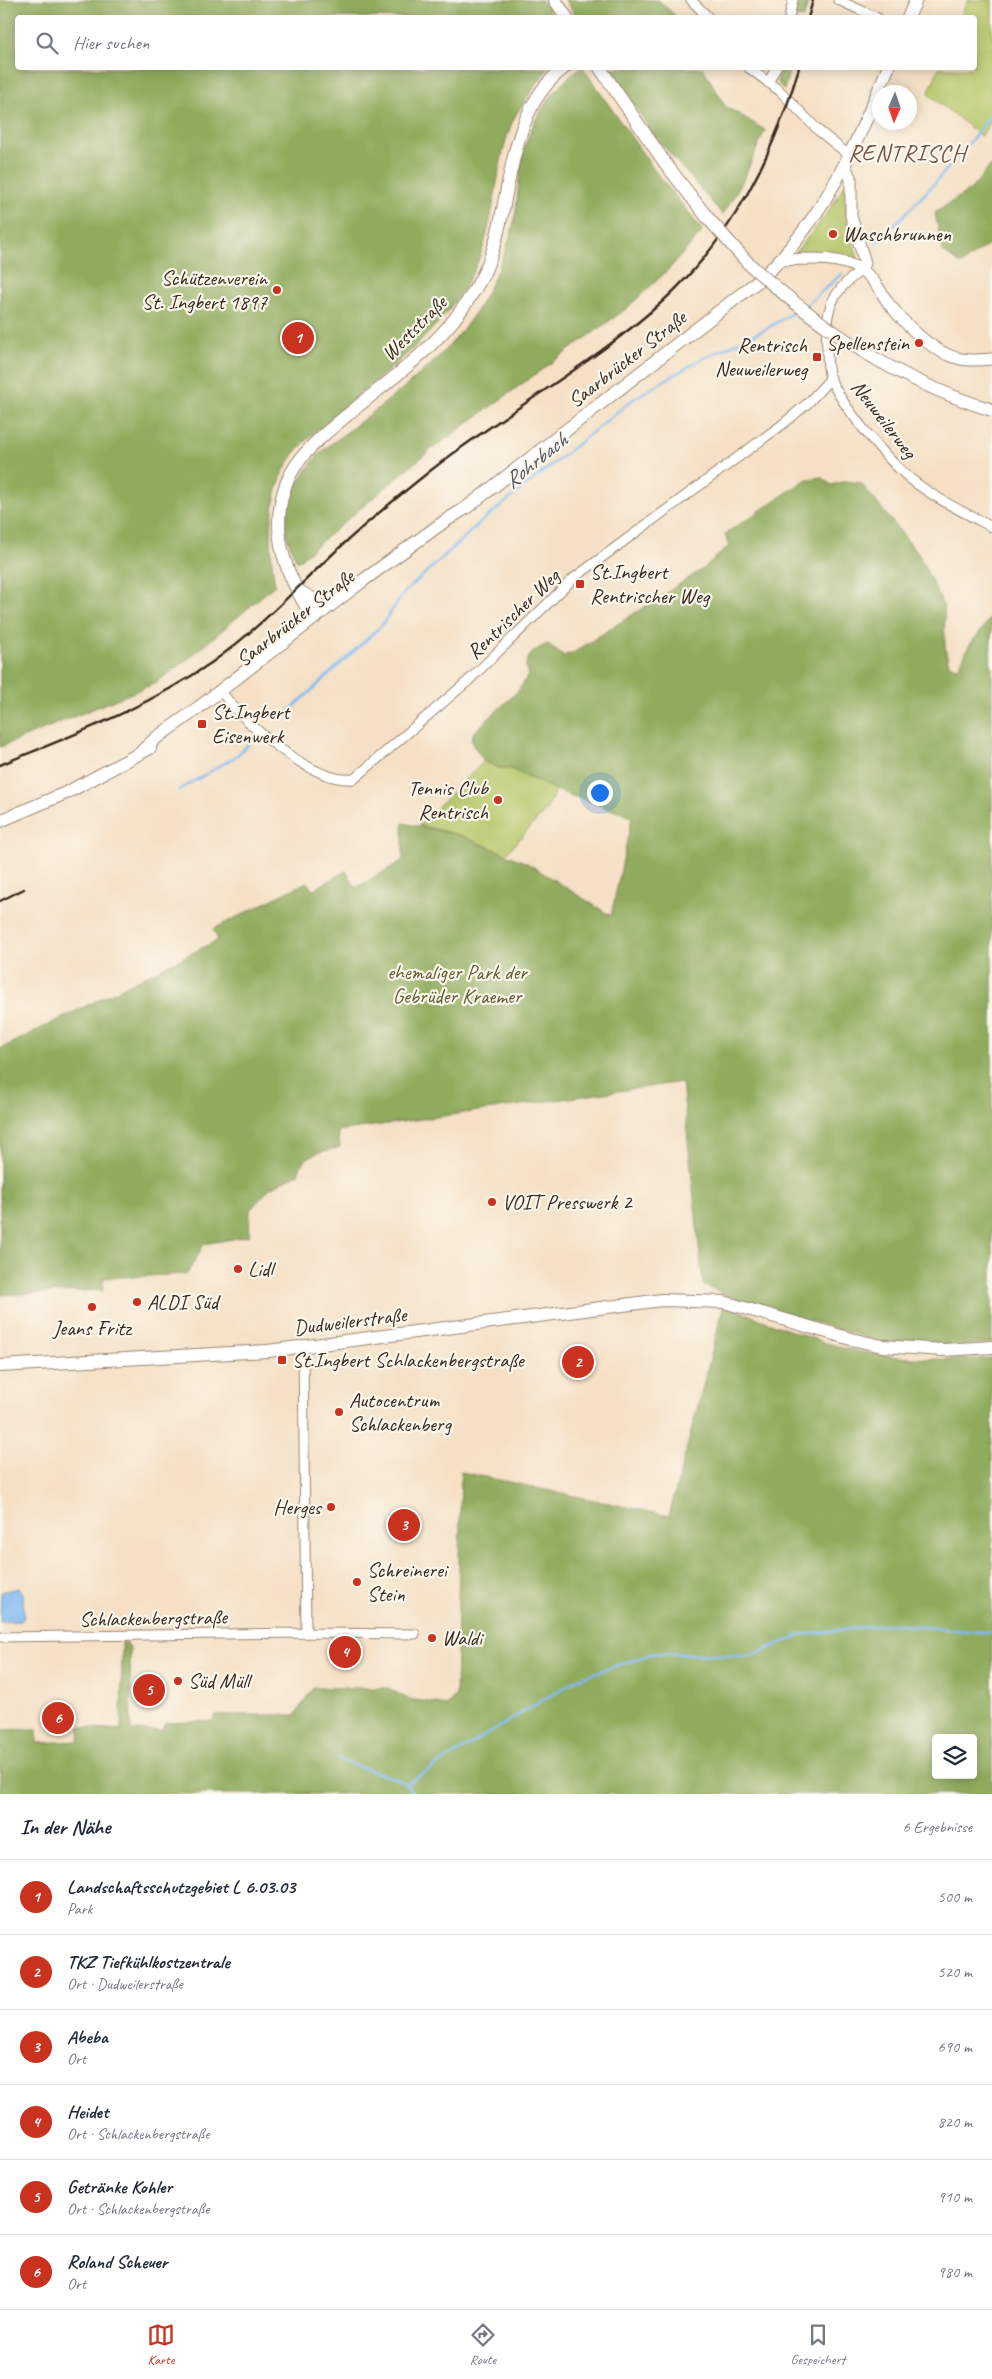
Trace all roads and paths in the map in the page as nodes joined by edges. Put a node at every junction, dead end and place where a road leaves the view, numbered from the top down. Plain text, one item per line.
1 (555, 0) edge
2 (691, 0) edge
3 (793, 0) edge
4 (838, 0) edge
5 (916, 0) edge
6 (565, 15) edge
7 (705, 15) edge
8 (790, 15) edge
9 (871, 15) edge
10 (909, 15) edge
11 (561, 70) edge
12 (602, 70) edge
13 (752, 70) edge
14 (775, 70) edge
15 (887, 70) edge
16 (768, 83) junction
17 (848, 161) junction
18 (780, 260) junction
19 (862, 270) junction
20 (992, 359) edge
21 (831, 378) junction
22 (992, 410) edge
23 (992, 527) edge
24 (321, 616) junction
25 (223, 694) junction
26 (0, 821) edge
27 (303, 1347) junction
28 (992, 1348) edge
29 (0, 1366) edge
30 (306, 1633) junction
31 (415, 1634) dead end
32 (0, 1637) edge

1 - 6 main road
2 - 7 street
3 - 8 street
4 - 9 street
5 - 10 main road
11 - 24 main road, Weststraße
12 - 22 main road, bridge
13 - 16 street
14 - 16 street
15 - 17 main road, Saarbrücker Straße
16 - 17 street
17 - 18 main road, Saarbrücker Straße
17 - 19 street
18 - 19 street
18 - 24 main road, Saarbrücker Straße
19 - 20 street
19 - 21 street, Neuweilerweg
21 - 23 street, Neuweilerweg
21 - 25 street, Rentrischer Weg
24 - 25 main road, Saarbrücker Straße
25 - 26 main road, Saarbrücker Straße
27 - 28 main road, Dudweilerstraße
27 - 29 main road, Dudweilerstraße
27 - 30 street
30 - 31 street, Schlackenbergstraße
30 - 32 street, Schlackenbergstraße

